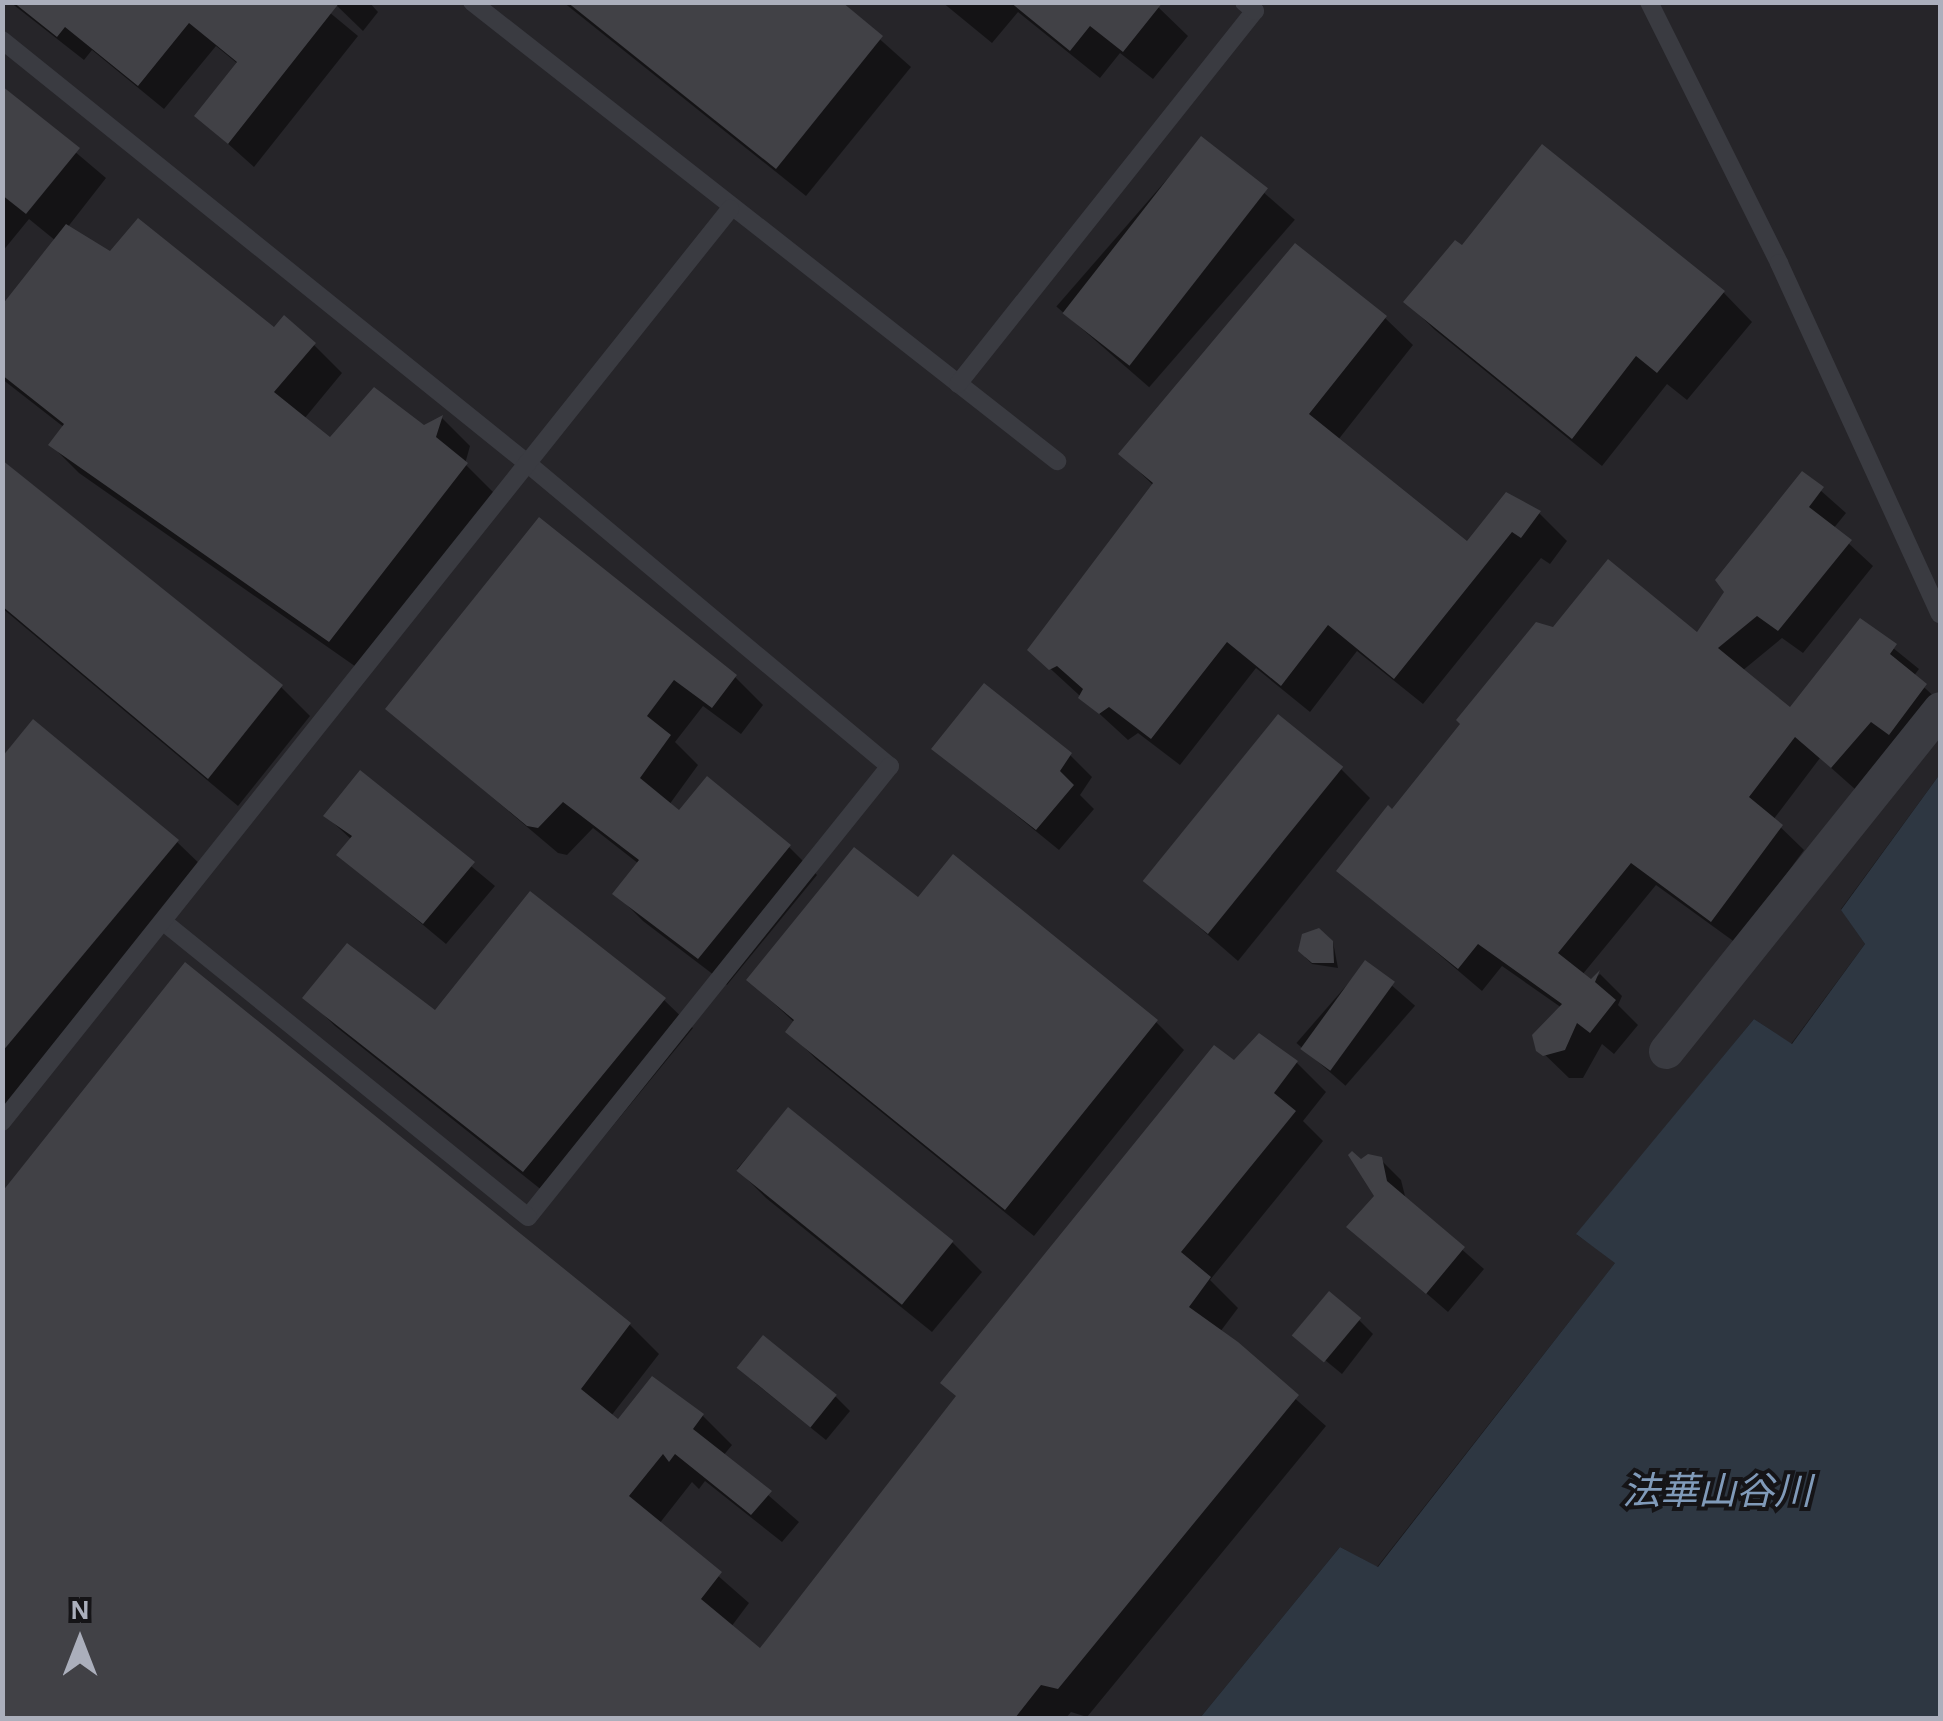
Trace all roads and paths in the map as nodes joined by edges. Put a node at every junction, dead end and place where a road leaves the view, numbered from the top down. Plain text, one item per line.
1 (472, 2) edge
2 (1244, 2) edge
3 (1649, 2) edge
4 (2, 40) edge
5 (730, 209) junction
6 (958, 384) junction
7 (1058, 461) dead end
8 (528, 463) junction
9 (1940, 614) edge
10 (1940, 709) edge
11 (163, 921) junction
12 (1666, 1051) dead end
13 (2, 1122) edge

1 - 5 lane
2 - 6 lane
3 - 9 lane
4 - 8 lane
5 - 6 lane
5 - 8 lane
6 - 7 lane
8 - 11 lane
8 - 11 lane
10 - 12 street
11 - 13 lane

